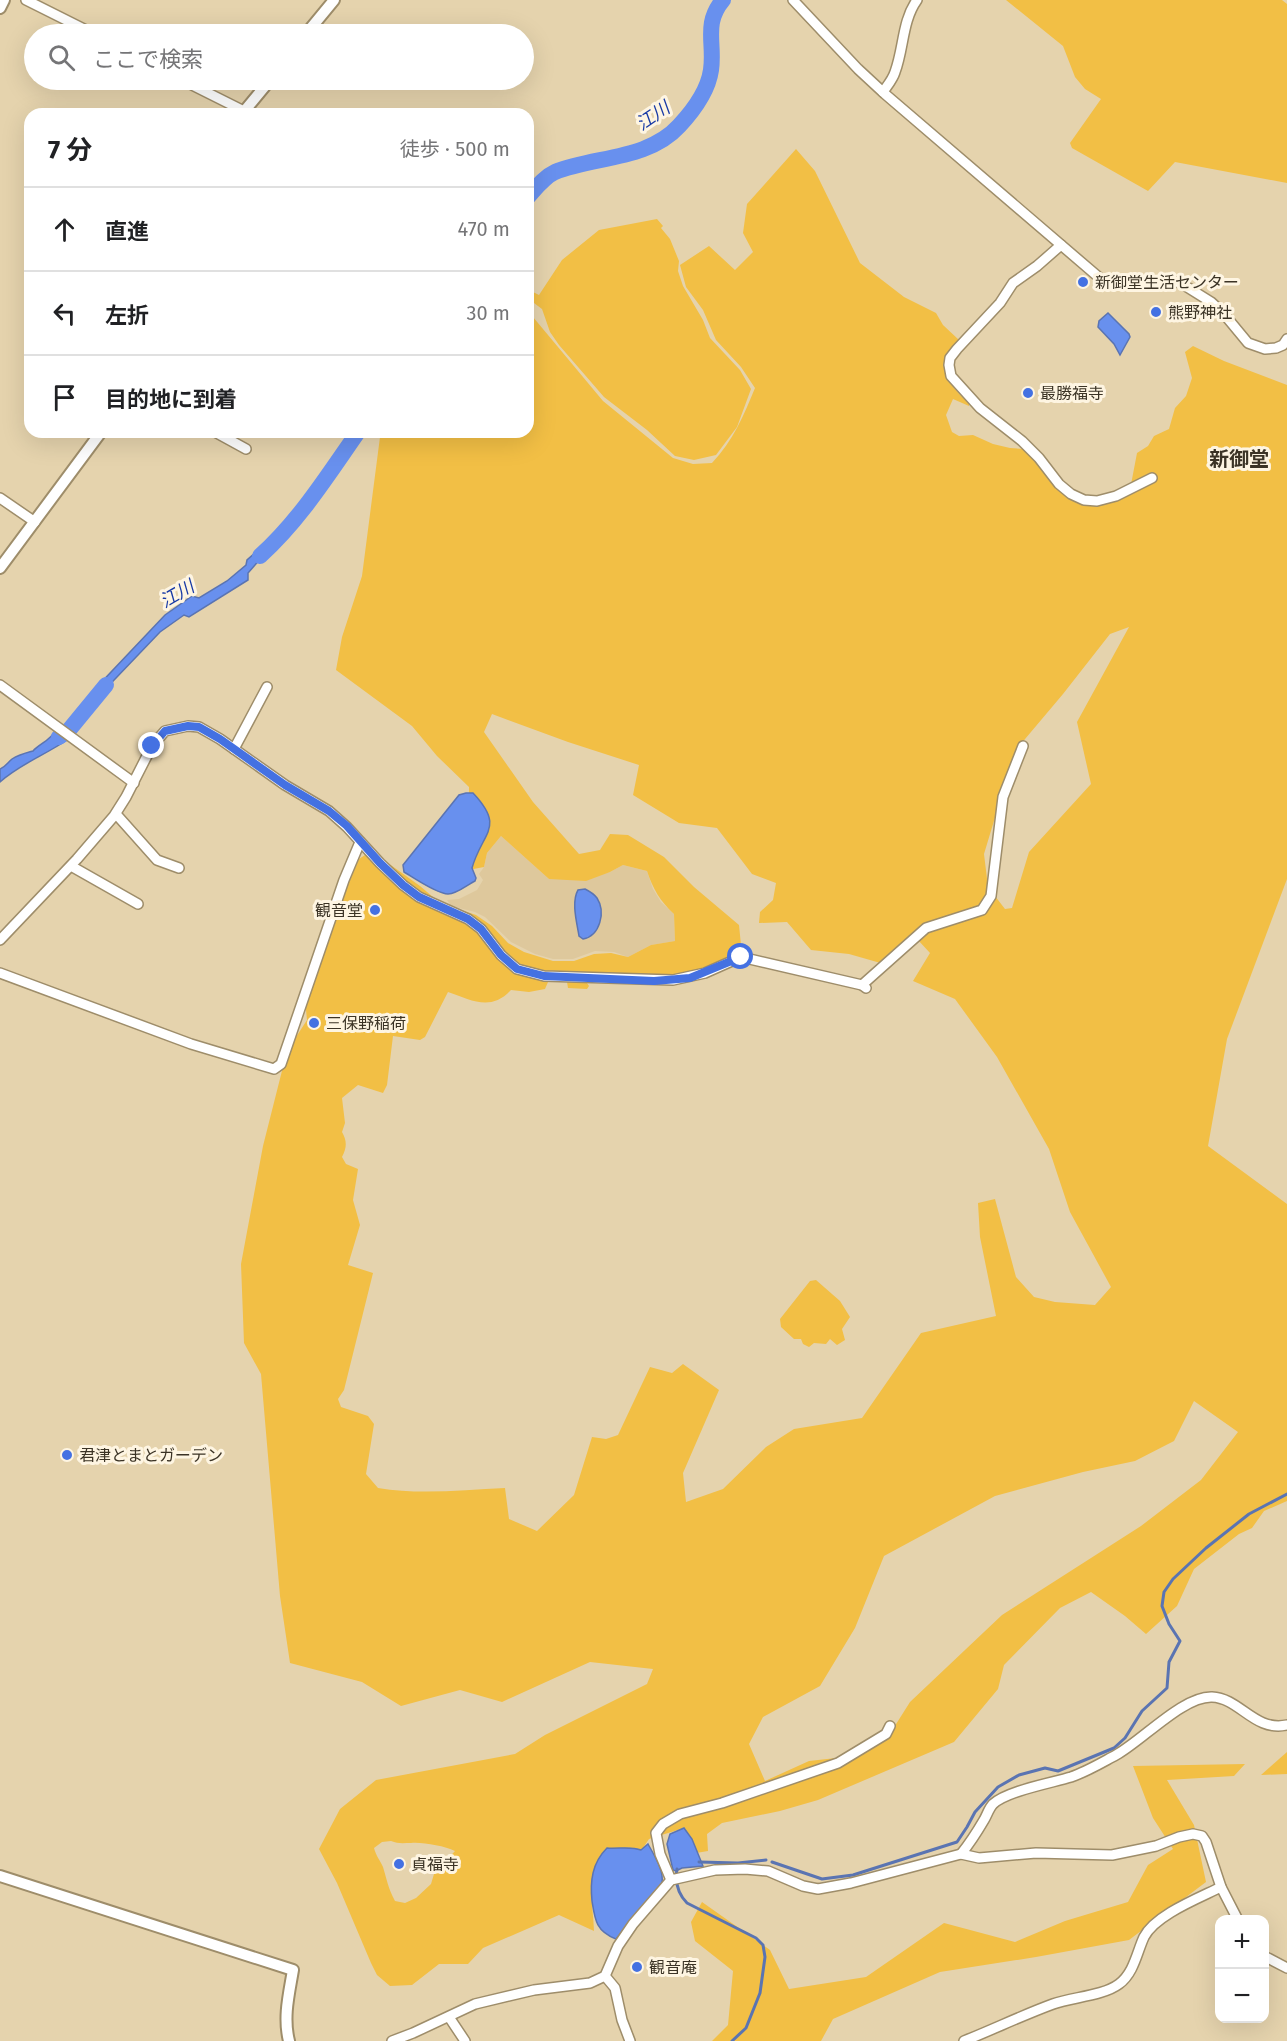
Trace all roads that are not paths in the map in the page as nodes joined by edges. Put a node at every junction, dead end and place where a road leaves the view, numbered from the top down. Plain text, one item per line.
1 (4, 0) edge
2 (26, 0) edge
3 (334, 0) edge
4 (793, 0) edge
5 (917, 0) edge
6 (0, 8) edge
7 (74, 24) edge
8 (314, 24) edge
9 (201, 90) edge
10 (262, 90) edge
11 (883, 92) junction
12 (235, 108) edge
13 (246, 108) edge
14 (1061, 245) junction
15 (1287, 339) edge
16 (97, 438) edge
17 (225, 438) edge
18 (246, 449) dead end
19 (1152, 478) dead end
20 (0, 498) edge
21 (35, 522) junction
22 (0, 568) edge
23 (0, 685) edge
24 (267, 687) dead end
25 (1023, 746) dead end
26 (234, 749) junction
27 (134, 783) junction
28 (116, 814) junction
29 (360, 842) junction
30 (71, 866) junction
31 (180, 868) dead end
32 (138, 904) dead end
33 (0, 940) edge
34 (0, 973) edge
35 (1287, 1725) edge
36 (890, 1726) dead end
37 (961, 1854) junction
38 (0, 1876) edge
39 (675, 1879) junction
40 (1221, 1887) junction
41 (1235, 1915) edge
42 (1269, 1959) edge
43 (1287, 1968) edge
44 (605, 1976) junction
45 (449, 2017) junction
46 (289, 2041) edge
47 (392, 2041) edge
48 (465, 2041) edge
49 (630, 2041) edge
50 (964, 2041) edge

1 - 6 street
2 - 7 street
3 - 8 street
4 - 11 street
5 - 11 street
9 - 12 street
10 - 13 street
11 - 14 street
14 - 15 street
14 - 19 street
16 - 21 street
17 - 18 street
20 - 21 street
21 - 22 street
23 - 27 street
24 - 26 street
25 - 29 street
26 - 27 street
26 - 29 street
27 - 28 street
28 - 30 street
28 - 31 street
29 - 34 street
30 - 32 street
30 - 33 street
35 - 37 street
36 - 39 street
37 - 39 street
37 - 40 street
38 - 46 street
39 - 44 street
40 - 41 street
40 - 50 street
42 - 43 street
44 - 45 street
44 - 49 street
45 - 47 street
45 - 48 street

